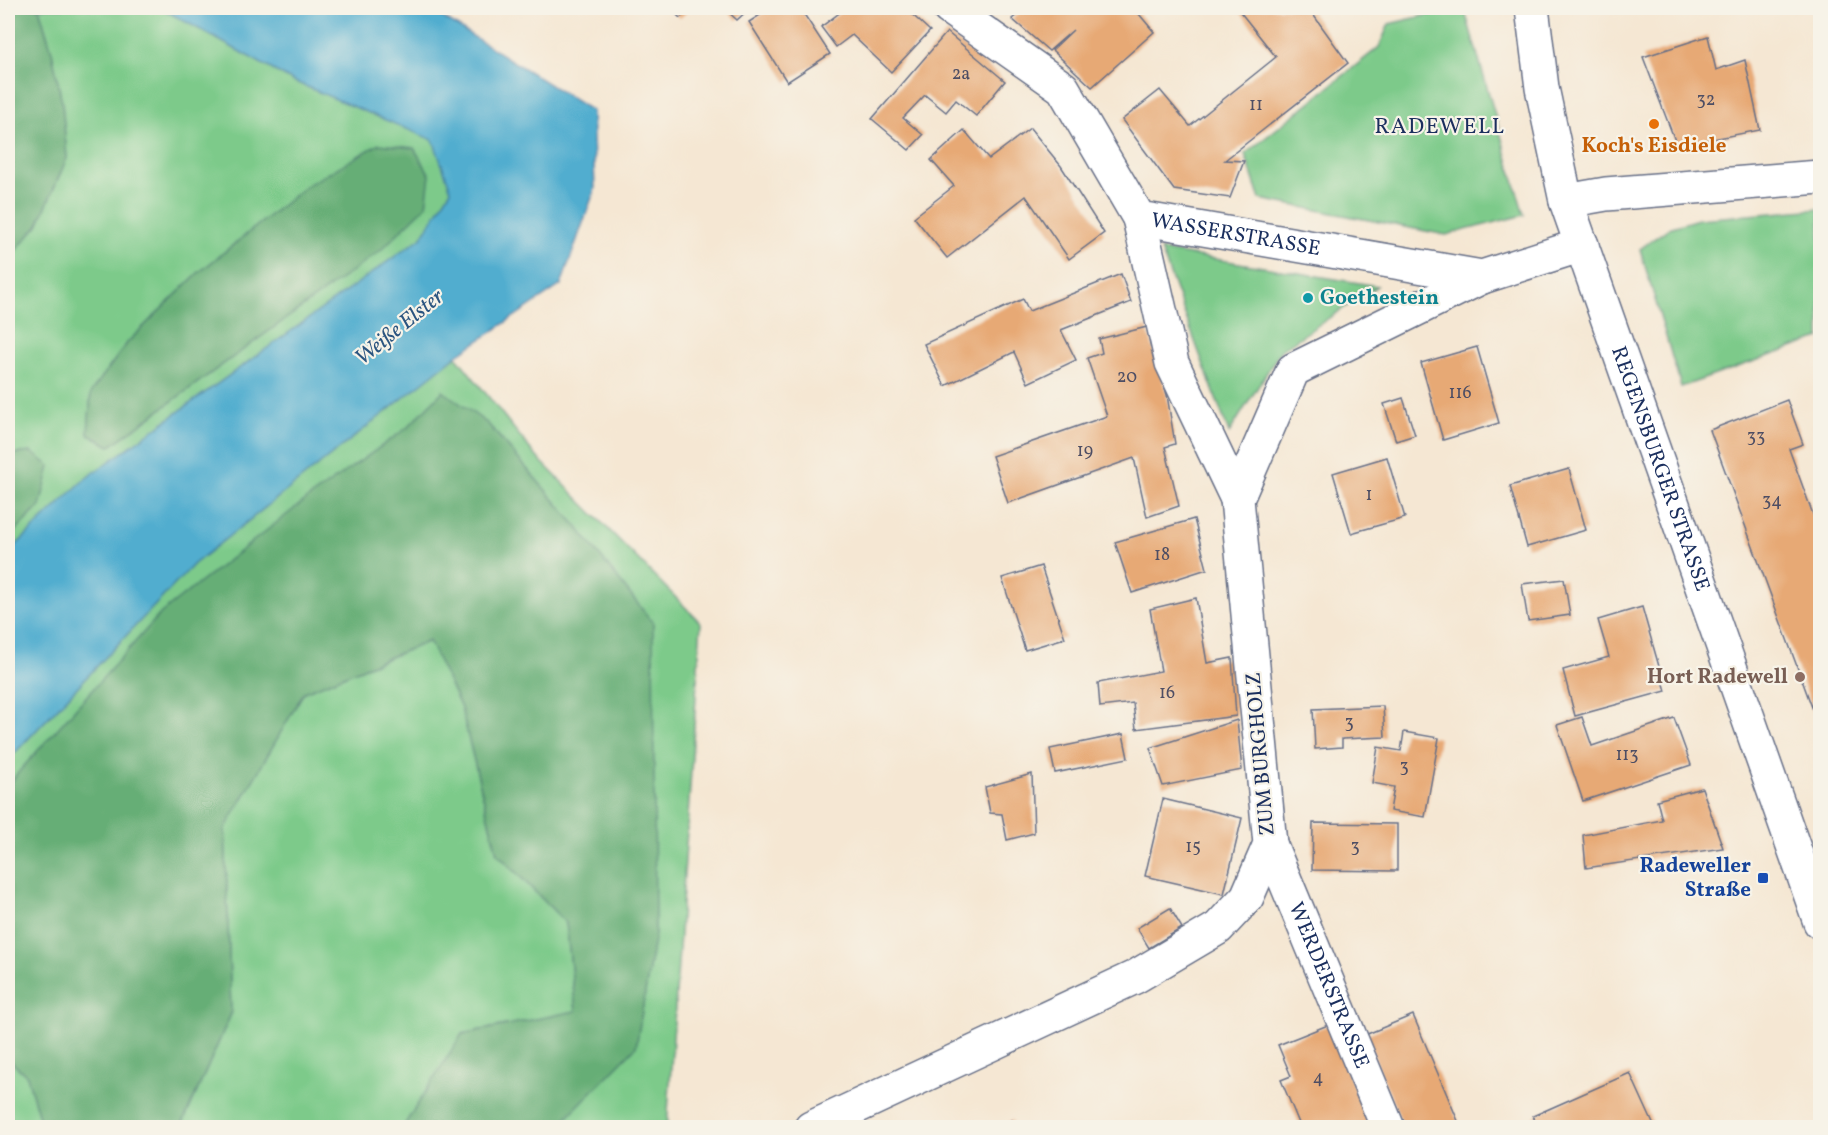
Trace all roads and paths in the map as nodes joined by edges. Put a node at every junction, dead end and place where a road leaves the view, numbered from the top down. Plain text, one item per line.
1 (949, 8) edge
2 (1533, 8) edge
3 (1821, 177) edge
4 (1566, 201) junction
5 (1139, 218) junction
6 (1582, 245) junction
7 (1482, 277) junction
8 (1237, 500) junction
9 (1270, 844) junction
10 (1821, 922) edge
11 (811, 1128) edge
12 (1388, 1128) edge

1 - 5 street, WASSERSTRASSE
2 - 4 street, REGENSBURGER STRASSE
3 - 4 street
4 - 6 street, REGENSBURGER STRASSE
5 - 7 street, WASSERSTRASSE
5 - 8 street
6 - 7 street, WASSERSTRASSE
6 - 10 street, REGENSBURGER STRASSE
7 - 8 street, ZUM BURGHOLZ
8 - 9 street, ZUM BURGHOLZ
9 - 11 street, ZUM BURGHOLZ
9 - 12 street, WERDERSTRASSE

